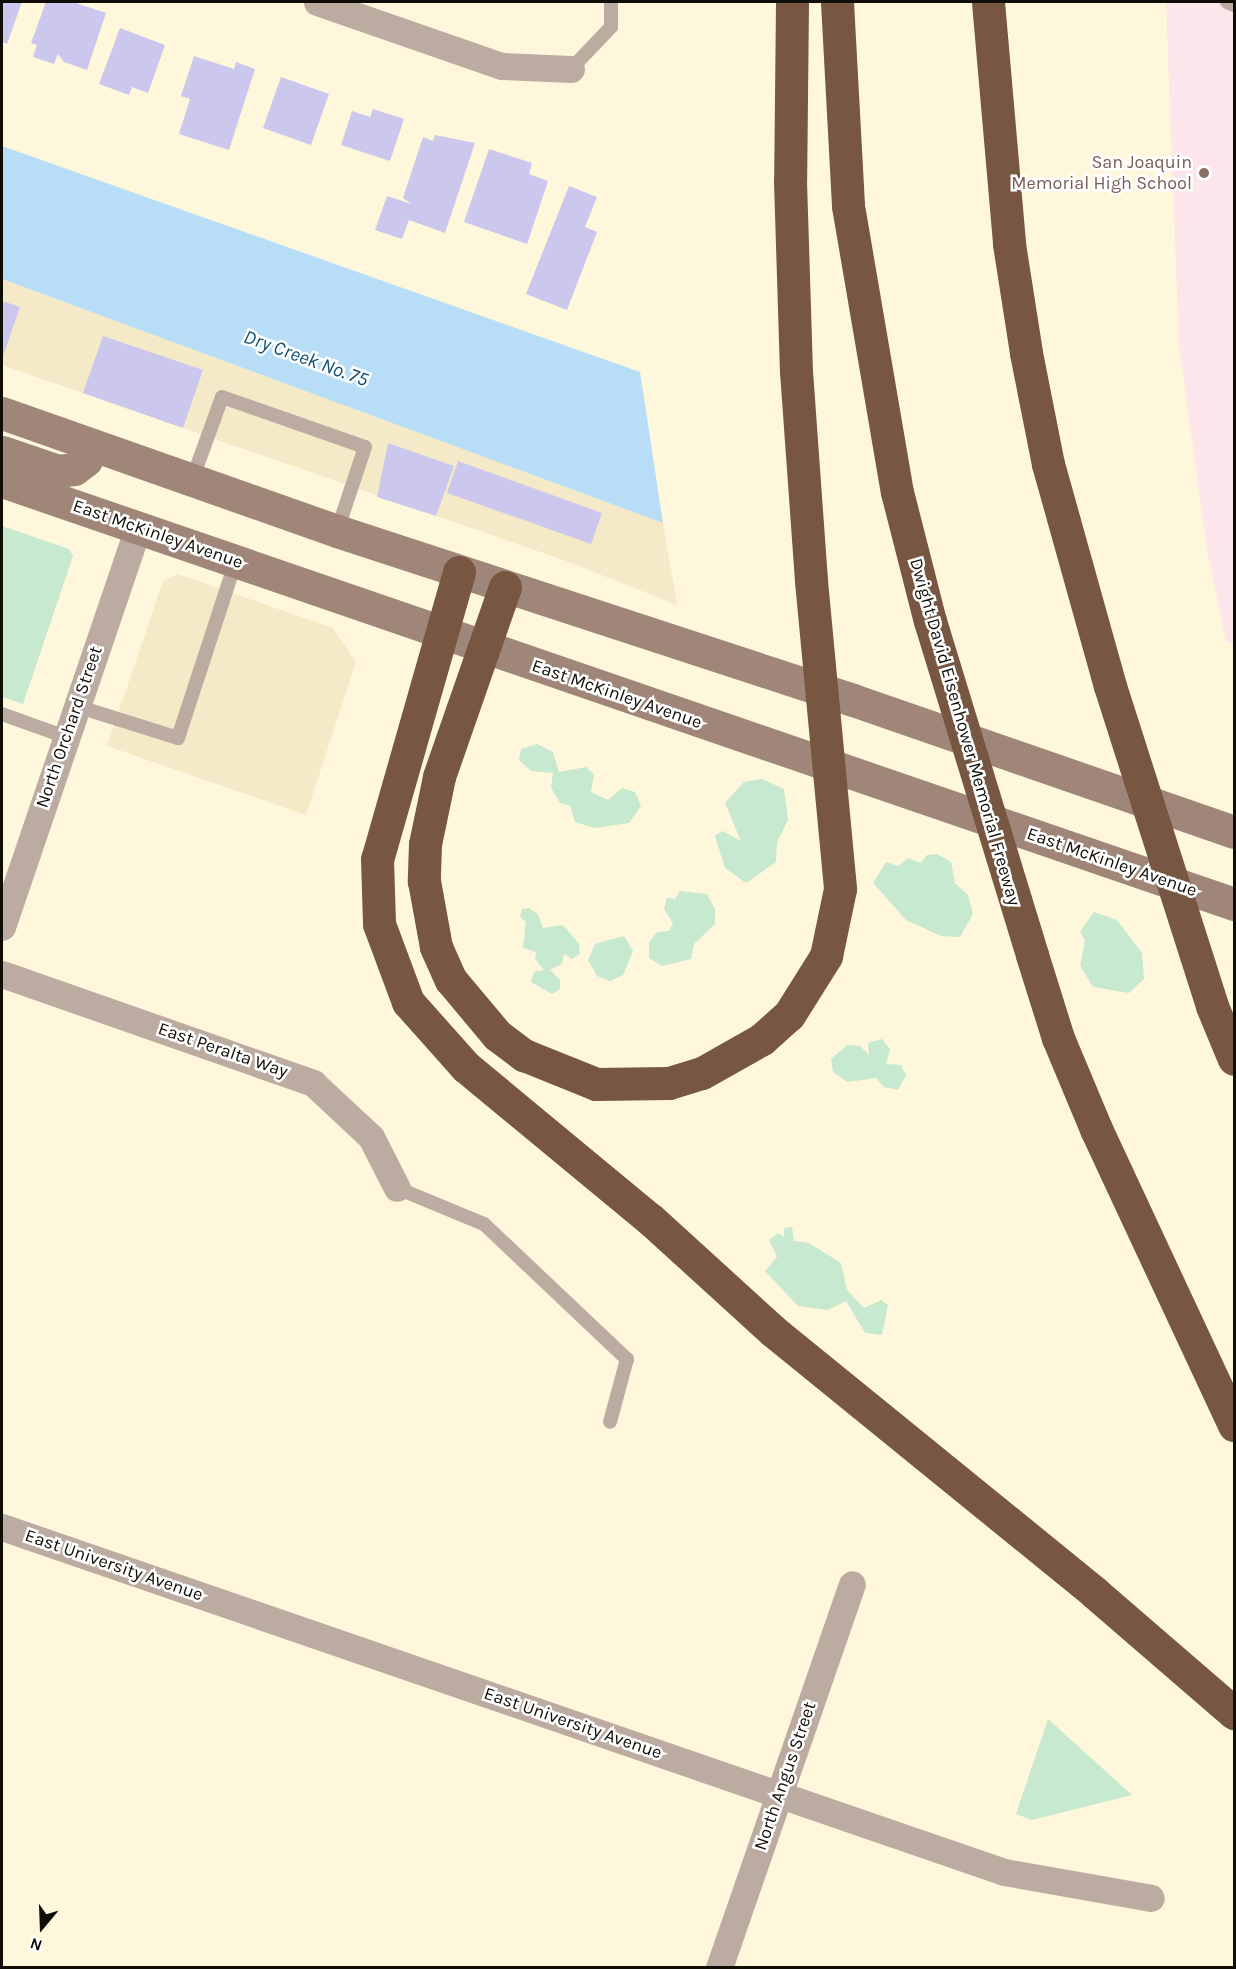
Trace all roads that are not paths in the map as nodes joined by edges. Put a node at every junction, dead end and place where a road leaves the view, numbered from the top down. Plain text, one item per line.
1 (318, 2) edge
2 (611, 2) edge
3 (792, 2) edge
4 (837, 2) edge
5 (988, 2) edge
6 (1227, 2) edge
7 (1234, 5) edge
8 (571, 69) joint
9 (2, 413) edge
10 (92, 445) junction
11 (2, 452) edge
12 (192, 480) junction
13 (2, 481) edge
14 (138, 527) junction
15 (337, 531) junction
16 (236, 561) junction
17 (459, 572) junction
18 (505, 587) junction
19 (441, 632) junction
20 (485, 649) junction
21 (76, 705) junction
22 (2, 714) edge
23 (66, 737) junction
24 (1234, 832) edge
25 (1234, 904) edge
26 (2, 927) edge
27 (2, 974) edge
28 (1212, 1006) junction
29 (1234, 1042) edge
30 (1234, 1059) edge
31 (397, 1188) joint
32 (610, 1422) dead end
33 (1234, 1425) edge
34 (2, 1527) edge
35 (852, 1584) dead end
36 (1234, 1713) edge
37 (779, 1794) junction
38 (1151, 1898) dead end
39 (719, 1968) edge

1 - 8 street
2 - 8 lane
3 - 20 highway, bridge
4 - 33 highway, Dwight David Eisenhower Memorial Freeway, bridge
5 - 28 highway, bridge
6 - 7 lane
9 - 10 main road
10 - 11 main road
10 - 12 main road
12 - 15 main road
12 - 15 lane
13 - 14 main road, East McKinley Avenue
14 - 16 main road, East McKinley Avenue
14 - 21 street, North Orchard Street
15 - 17 main road
16 - 19 main road, East McKinley Avenue
16 - 21 lane
17 - 18 main road
17 - 19 highway
18 - 20 highway
18 - 24 main road
19 - 20 main road, East McKinley Avenue
19 - 36 highway
20 - 25 main road, East McKinley Avenue
21 - 23 street, North Orchard Street
22 - 23 lane
23 - 26 street, North Orchard Street
27 - 31 street, East Peralta Way
28 - 29 highway
28 - 30 highway
31 - 32 lane
34 - 37 street, East University Avenue
35 - 37 street, North Angus Street
37 - 38 street, East University Avenue
37 - 39 street, North Angus Street

